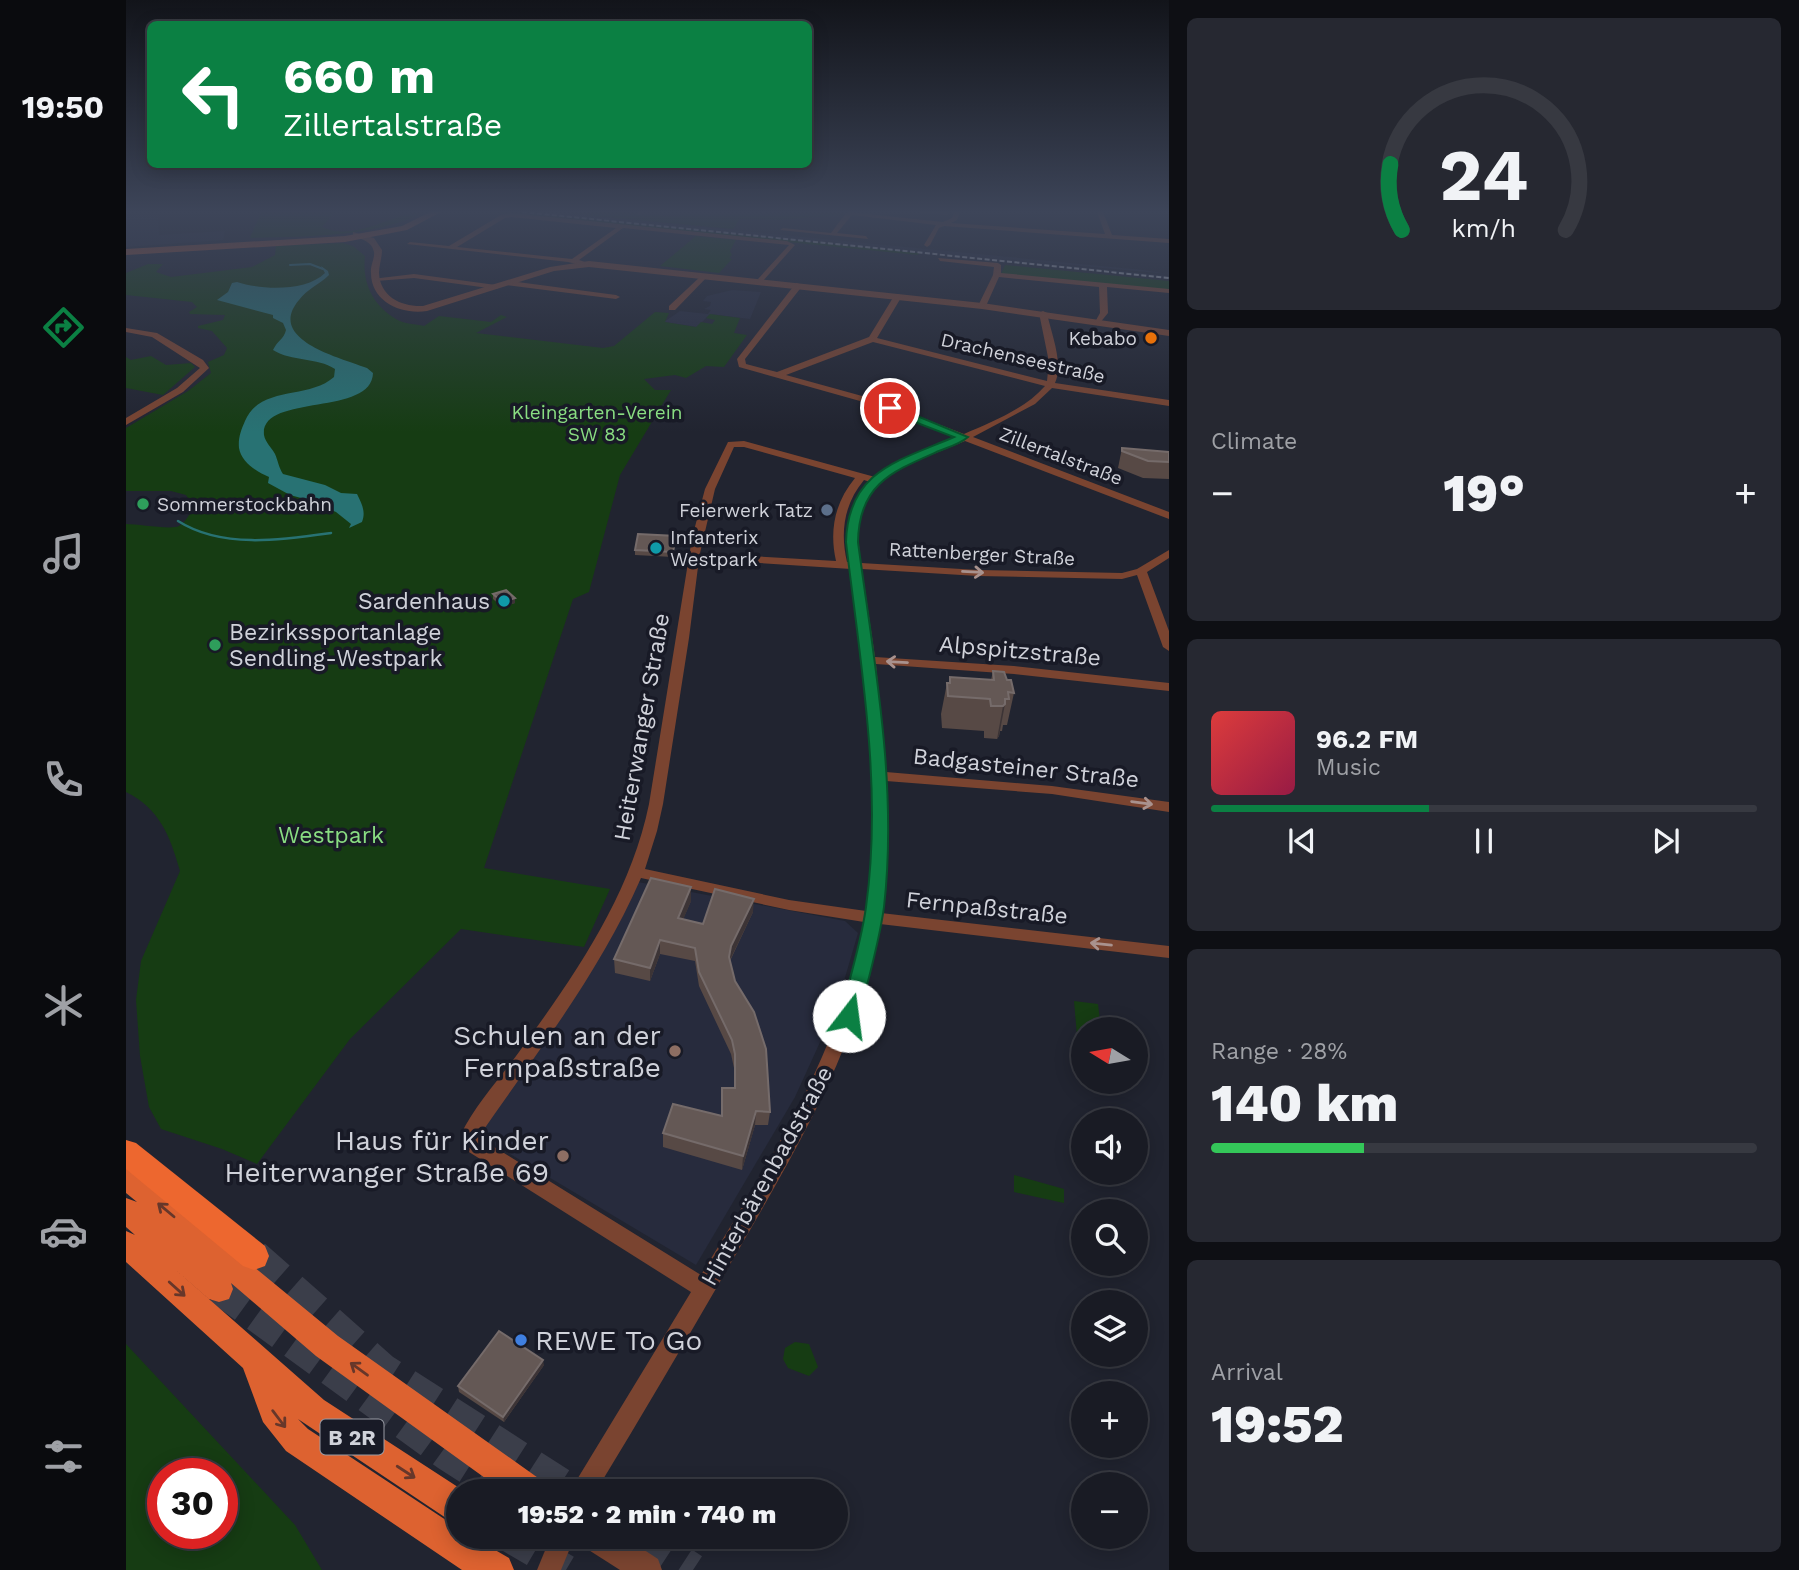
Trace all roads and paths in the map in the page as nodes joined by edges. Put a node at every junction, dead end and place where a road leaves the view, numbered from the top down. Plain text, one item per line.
1 (378, 285) edge
2 (483, 285) edge
3 (502, 285) edge
4 (527, 285) edge
5 (695, 285) edge
6 (799, 285) edge
7 (801, 285) edge
8 (992, 285) edge
9 (1103, 285) edge
10 (1115, 285) edge
11 (496, 287) junction
12 (1169, 291) edge
13 (898, 296) junction
14 (617, 297) dead end
15 (982, 306) junction
16 (672, 308) dead end
17 (1043, 313) junction
18 (1099, 322) junction
19 (126, 330) edge
20 (1169, 333) edge
21 (872, 339) junction
22 (778, 375) junction
23 (1051, 385) junction
24 (1169, 403) edge
25 (126, 422) edge
26 (963, 437) junction
27 (869, 478) junction
28 (1169, 516) edge
29 (1169, 553) edge
30 (695, 556) junction
31 (849, 566) junction
32 (1141, 571) junction
33 (1169, 647) edge
34 (868, 660) junction
35 (1169, 687) edge
36 (879, 776) junction
37 (1169, 807) edge
38 (636, 872) junction
39 (873, 918) junction
40 (1169, 952) edge
41 (126, 1152) edge
42 (126, 1177) edge
43 (126, 1210) edge
44 (126, 1244) edge
45 (254, 1256) tunnel mouth
46 (219, 1289) tunnel mouth
47 (705, 1289) junction
48 (255, 1357) junction
49 (513, 1479) edge
50 (590, 1479) edge
51 (446, 1498) edge
52 (558, 1549) edge
53 (615, 1549) edge
54 (497, 1570) edge
55 (549, 1570) edge
56 (647, 1570) edge

1 - 11 street
2 - 11 street
3 - 11 street
4 - 14 street
5 - 16 street
6 - 22 street, Zillertalstraße
7 - 13 street
8 - 15 street
9 - 18 street
10 - 12 street
13 - 15 street
13 - 21 street
15 - 17 street
17 - 18 street
17 - 23 street
18 - 20 street
19 - 25 street
21 - 22 street
21 - 23 street, Drachenseestraße
22 - 26 street, Zillertalstraße
23 - 24 street, Drachenseestraße
23 - 26 street, Hinterbärenbadstraße
26 - 27 street, Hinterbärenbadstraße
26 - 28 street, Zillertalstraße
27 - 30 street, Heiterwanger Straße
27 - 31 street, Hinterbärenbadstraße
29 - 32 street
30 - 31 street, Rattenberger Straße
30 - 38 street, Heiterwanger Straße
31 -> 32 street, Rattenberger Straße
31 - 34 street, Hinterbärenbadstraße
32 - 33 street
35 -> 34 street, Alpspitzstraße
34 - 36 street, Hinterbärenbadstraße
36 -> 37 street, Badgasteiner Straße
36 - 39 street, Hinterbärenbadstraße
38 - 39 street, Fernpaßstraße
38 - 47 street, Heiterwanger Straße
40 -> 39 street, Fernpaßstraße
39 - 47 street, Hinterbärenbadstraße
41 - 45 highway
49 -> 42 highway
43 - 46 highway
44 -> 48 highway, B 2R
47 - 50 street, Hinterbärenbadstraße
48 -> 51 highway, B 2R
48 -> 54 highway
52 - 55 street
53 - 56 street

